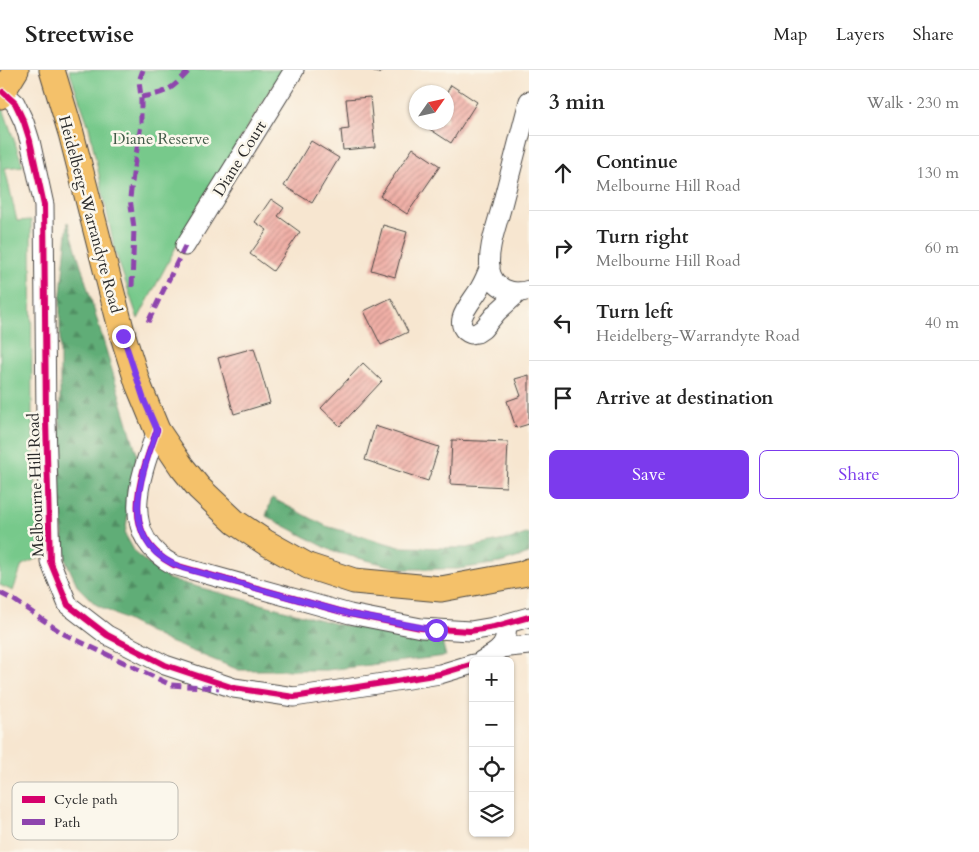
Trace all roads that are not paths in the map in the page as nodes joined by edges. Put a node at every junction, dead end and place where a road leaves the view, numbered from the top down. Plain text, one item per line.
1 (16, 70) edge
2 (52, 70) edge
3 (294, 70) edge
4 (1, 84) edge
5 (529, 101) edge
6 (185, 246) dead end
7 (490, 266) junction
8 (524, 291) edge
9 (157, 430) junction
10 (529, 571) edge
11 (529, 617) edge
12 (507, 624) junction
13 (529, 645) edge
14 (500, 648) junction
15 (487, 657) edge
16 (469, 665) edge

1 - 4 main road
2 - 9 main road, Heidelberg-Warrandyte Road
3 - 6 street, Diane Court
4 - 16 street, Melbourne Hill Road
5 - 7 street
7 - 8 street
7 - 8 street
9 - 10 main road, Heidelberg-Warrandyte Road
9 - 12 street
11 - 12 street
12 - 14 street
13 - 14 street
14 - 15 street

